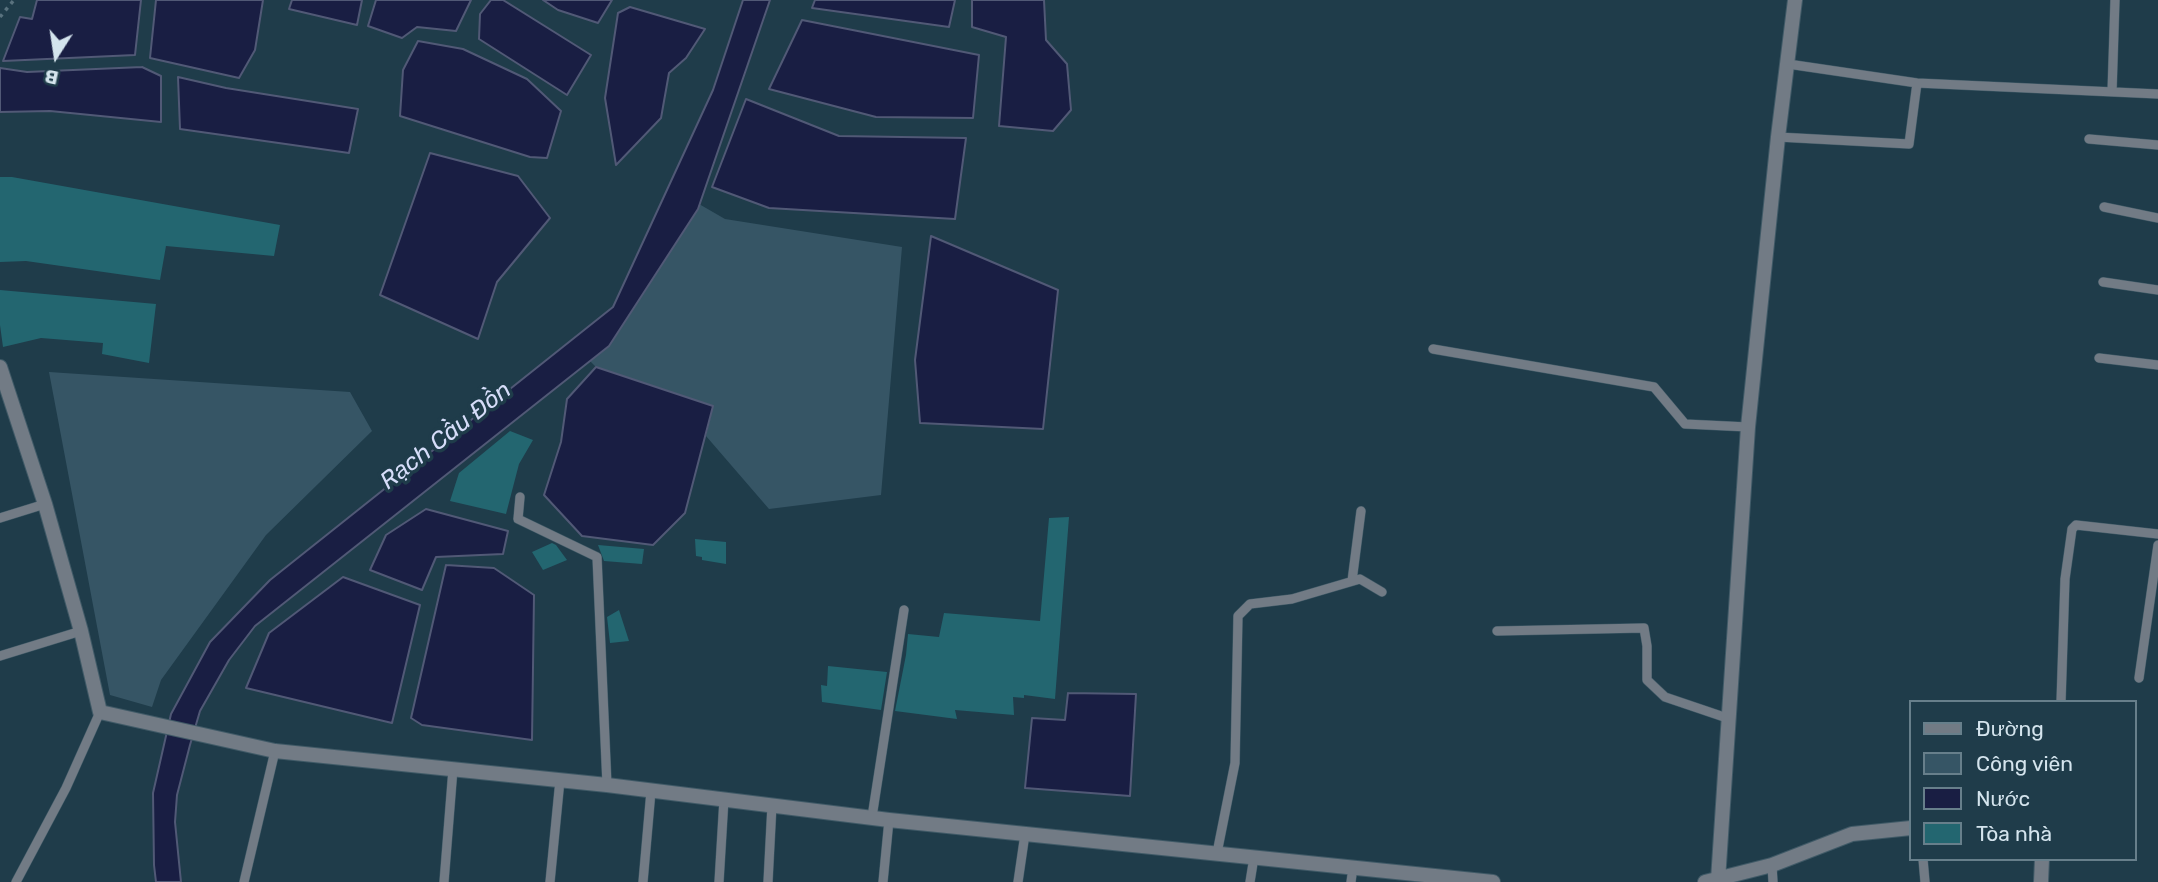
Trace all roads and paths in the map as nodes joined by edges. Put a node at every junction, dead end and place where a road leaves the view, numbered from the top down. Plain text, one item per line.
1 (13, 0) edge
2 (1796, 0) edge
3 (2115, 0) edge
4 (0, 17) edge
5 (1788, 64) junction
6 (1917, 83) junction
7 (2112, 92) junction
8 (2158, 94) edge
9 (1778, 137) junction
10 (2089, 139) dead end
11 (2158, 145) edge
12 (2104, 206) dead end
13 (2158, 218) edge
14 (2103, 282) dead end
15 (2158, 290) edge
16 (1433, 349) dead end
17 (2099, 358) dead end
18 (2158, 365) edge
19 (0, 368) edge
20 (1748, 427) junction
21 (520, 497) dead end
22 (46, 504) junction
23 (1362, 511) dead end
24 (0, 518) edge
25 (2158, 534) edge
26 (2158, 545) edge
27 (1352, 581) junction
28 (1382, 592) dead end
29 (904, 610) dead end
30 (81, 631) junction
31 (1497, 631) dead end
32 (0, 656) edge
33 (2139, 678) dead end
34 (2061, 700) edge
35 (100, 712) junction
36 (1730, 719) junction
37 (275, 751) junction
38 (453, 769) junction
39 (560, 780) junction
40 (607, 785) junction
41 (651, 791) junction
42 (724, 799) junction
43 (772, 805) junction
44 (872, 817) junction
45 (890, 820) junction
46 (1910, 828) edge
47 (1025, 834) junction
48 (1217, 853) junction
49 (1254, 857) junction
50 (1923, 861) edge
51 (2042, 861) edge
52 (1772, 865) junction
53 (1352, 874) edge
54 (1405, 877) edge
55 (1712, 881) edge
56 (16, 882) edge
57 (244, 882) edge
58 (444, 882) edge
59 (550, 882) edge
60 (643, 882) edge
61 (719, 882) edge
62 (768, 882) edge
63 (883, 882) edge
64 (1018, 882) edge
65 (1250, 882) edge
66 (1491, 882) edge
67 (1773, 882) edge
68 (1924, 882) edge
69 (2041, 882) edge

1 - 4 path
2 - 5 street
3 - 7 lane
5 - 6 lane
5 - 9 street
6 - 7 lane
6 - 9 lane
7 - 8 lane
9 - 20 street
10 - 11 lane
12 - 13 lane
14 - 15 lane
16 - 20 lane
17 - 18 lane
19 - 22 street
20 - 36 street
21 - 40 lane
22 - 24 lane
22 - 30 street
23 - 27 lane
25 - 34 lane
26 - 33 lane
27 - 28 lane
27 - 48 lane
29 - 44 lane
30 - 32 lane
30 - 35 street
31 - 36 lane
35 - 37 street
35 - 56 lane
36 - 55 street
37 - 38 street
37 - 57 lane
38 - 39 street
38 - 58 lane
39 - 40 street
39 - 59 lane
40 - 41 street
41 - 42 street
41 - 60 lane
42 - 43 street
42 - 61 lane
43 - 44 street
43 - 62 lane
44 - 45 street
45 - 47 street
45 - 63 lane
46 - 52 street
47 - 48 street
47 - 64 lane
48 - 49 street
49 - 53 street
49 - 65 lane
50 - 68 lane
51 - 69 street
52 - 55 street
52 - 67 lane
53 - 54 street
54 - 66 street

